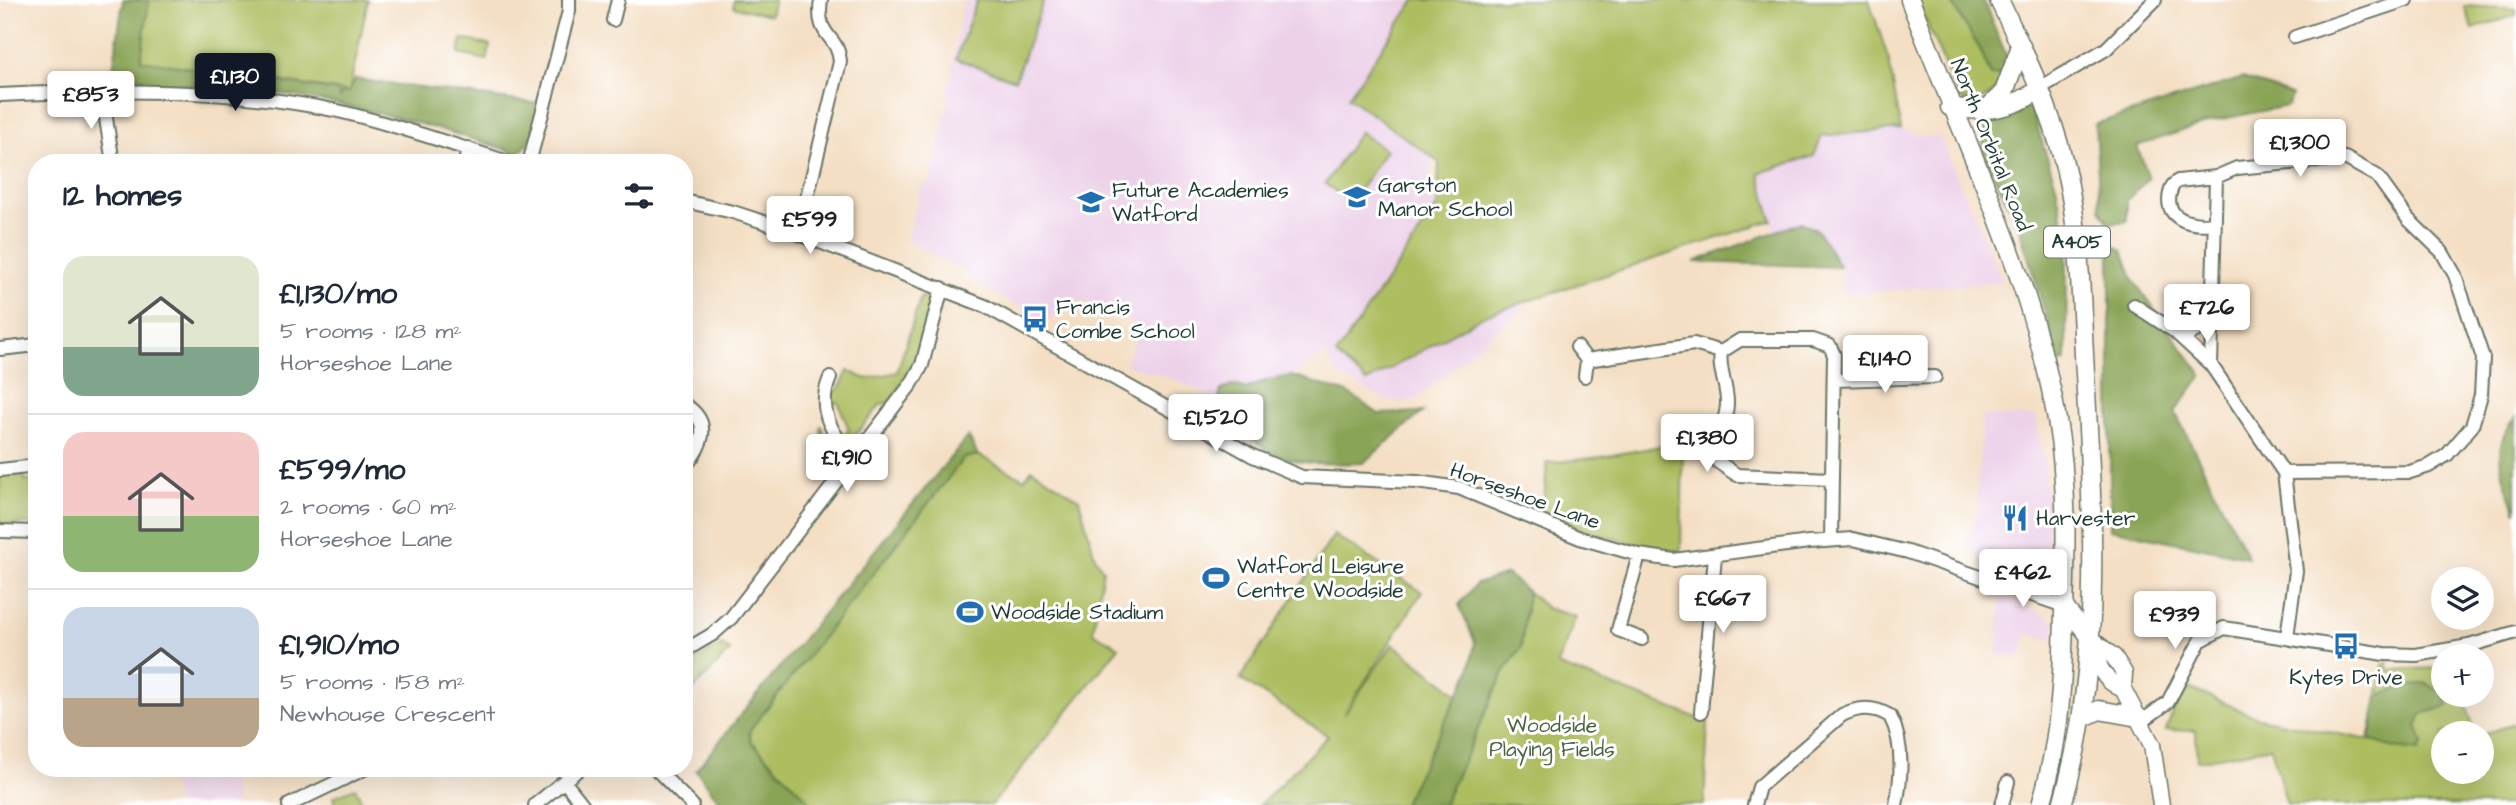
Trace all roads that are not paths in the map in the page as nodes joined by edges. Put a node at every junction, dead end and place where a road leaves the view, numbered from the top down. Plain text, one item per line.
1 (569, 0) edge
2 (618, 0) edge
3 (821, 0) edge
4 (1910, 0) edge
5 (1999, 0) edge
6 (2155, 0) edge
7 (2406, 0) edge
8 (613, 20) dead end
9 (2295, 37) dead end
10 (2021, 46) junction
11 (2040, 88) junction
12 (102, 93) junction
13 (0, 95) edge
14 (1950, 107) junction
15 (1987, 109) junction
16 (468, 148) junction
17 (112, 154) edge
18 (467, 154) edge
19 (485, 154) edge
20 (531, 154) edge
21 (2216, 177) junction
22 (693, 203) edge
23 (2214, 223) junction
24 (794, 232) junction
25 (942, 288) junction
26 (2134, 305) dead end
27 (2212, 321) junction
28 (2184, 338) junction
29 (28, 346) edge
30 (1577, 346) dead end
31 (0, 349) edge
32 (1721, 352) junction
33 (1587, 360) junction
34 (2211, 365) junction
35 (1585, 376) dead end
36 (1935, 377) dead end
37 (830, 378) dead end
38 (1834, 380) junction
39 (693, 412) edge
40 (693, 457) edge
41 (854, 458) junction
42 (28, 467) edge
43 (0, 470) edge
44 (2284, 473) junction
45 (1832, 479) junction
46 (2090, 509) junction
47 (0, 531) edge
48 (28, 532) edge
49 (1831, 539) junction
50 (1639, 555) junction
51 (1715, 556) junction
52 (2064, 606) junction
53 (2516, 632) edge
54 (2287, 637) junction
55 (1642, 639) dead end
56 (2091, 639) junction
57 (693, 645) edge
58 (2061, 702) junction
59 (1701, 712) dead end
60 (2082, 718) junction
61 (2140, 719) junction
62 (347, 777) edge
63 (569, 777) edge
64 (666, 777) edge
65 (564, 781) junction
66 (2008, 782) dead end
67 (693, 800) edge
68 (289, 805) edge
69 (535, 805) edge
70 (583, 805) edge
71 (1754, 805) edge
72 (1896, 805) edge
73 (2002, 805) edge
74 (2041, 805) edge
75 (2062, 805) edge
76 (2161, 805) edge

1 - 20 street
2 - 8 street
3 - 24 street
4 - 14 highway, North Orbital Road / A405
5 - 10 highway, A405
6 - 11 street
7 - 9 street
10 - 11 highway, A405
10 - 15 highway
11 - 15 highway
11 - 46 highway, A405
12 - 13 street
12 - 16 street
12 - 17 street
14 - 15 highway
14 - 52 highway, North Orbital Road / A405
16 - 18 street
16 - 19 street
21 - 23 street
21 - 23 street
21 - 44 street
22 - 24 street, Horseshoe Lane
23 - 27 street
24 - 25 street, Horseshoe Lane
25 - 41 street
25 - 50 street, Horseshoe Lane
26 - 28 street
27 - 28 street
27 - 34 street
28 - 34 street
29 - 31 street
30 - 33 street
32 - 33 street
32 - 38 street
32 - 45 street
33 - 35 street
34 - 44 street
36 - 38 street
37 - 41 street
38 - 45 street
39 - 40 street
41 - 57 street
42 - 43 street
44 - 54 street
45 - 49 street
46 - 52 highway
46 - 56 highway, A405
47 - 48 street
49 - 51 street, Horseshoe Lane
49 - 52 street, Horseshoe Lane
50 - 51 street, Horseshoe Lane
50 - 55 street
51 - 59 street
52 - 56 main road
52 - 58 highway, North Orbital Road / A405
53 - 54 street
54 - 61 street
56 - 58 highway
56 - 60 highway, A405
56 - 61 main road
58 - 74 highway, North Orbital Road / A405
60 - 61 highway
60 - 75 highway, A405
61 - 76 main road
62 - 68 street
63 - 65 street
64 - 67 street
65 - 69 street
65 - 70 street
66 - 73 street
71 - 72 street

